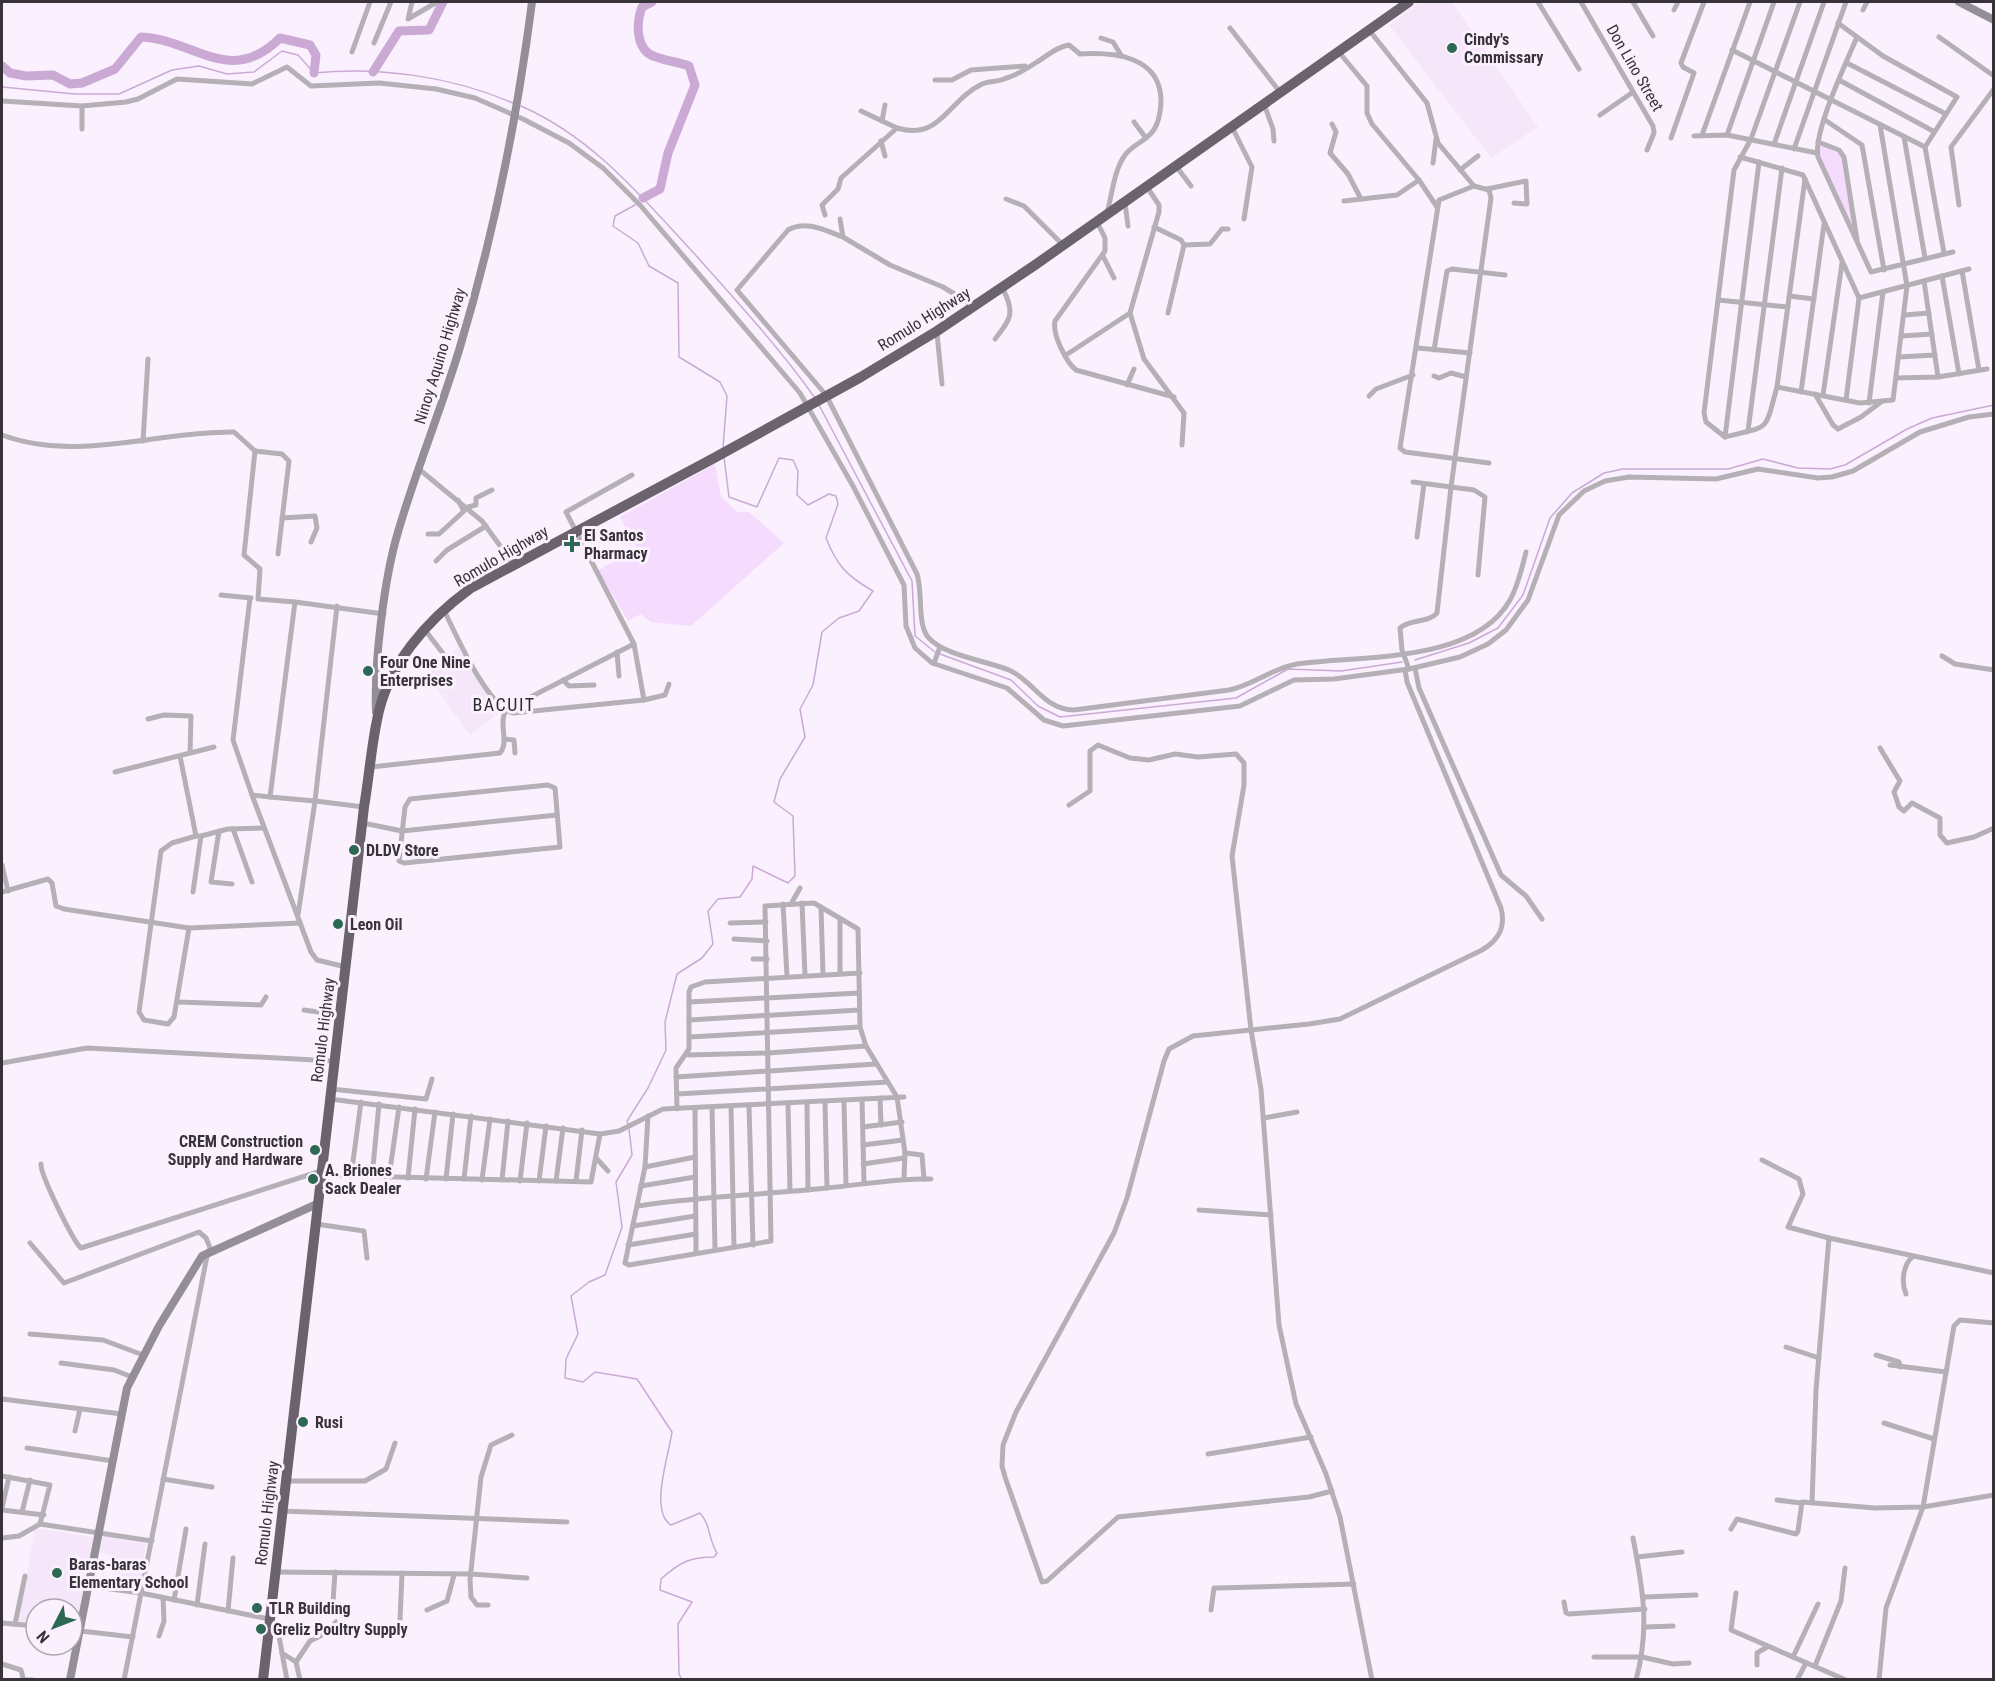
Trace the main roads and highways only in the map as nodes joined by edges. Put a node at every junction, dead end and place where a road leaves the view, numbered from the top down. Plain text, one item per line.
1 (532, 2) edge
2 (1409, 2) edge
3 (1959, 2) edge
4 (1976, 5) edge
5 (1994, 20) edge
6 (377, 718) junction
7 (317, 1204) junction
8 (84, 1601) edge
9 (73, 1657) edge
10 (70, 1680) edge
11 (263, 1680) edge

1 - 6 main road, Ninoy Aquino Highway
2 - 6 highway, Romulo Highway
3 - 4 main road
4 - 5 main road
6 - 7 highway, Romulo Highway
7 - 8 main road
7 - 11 highway, Romulo Highway
9 - 10 main road

